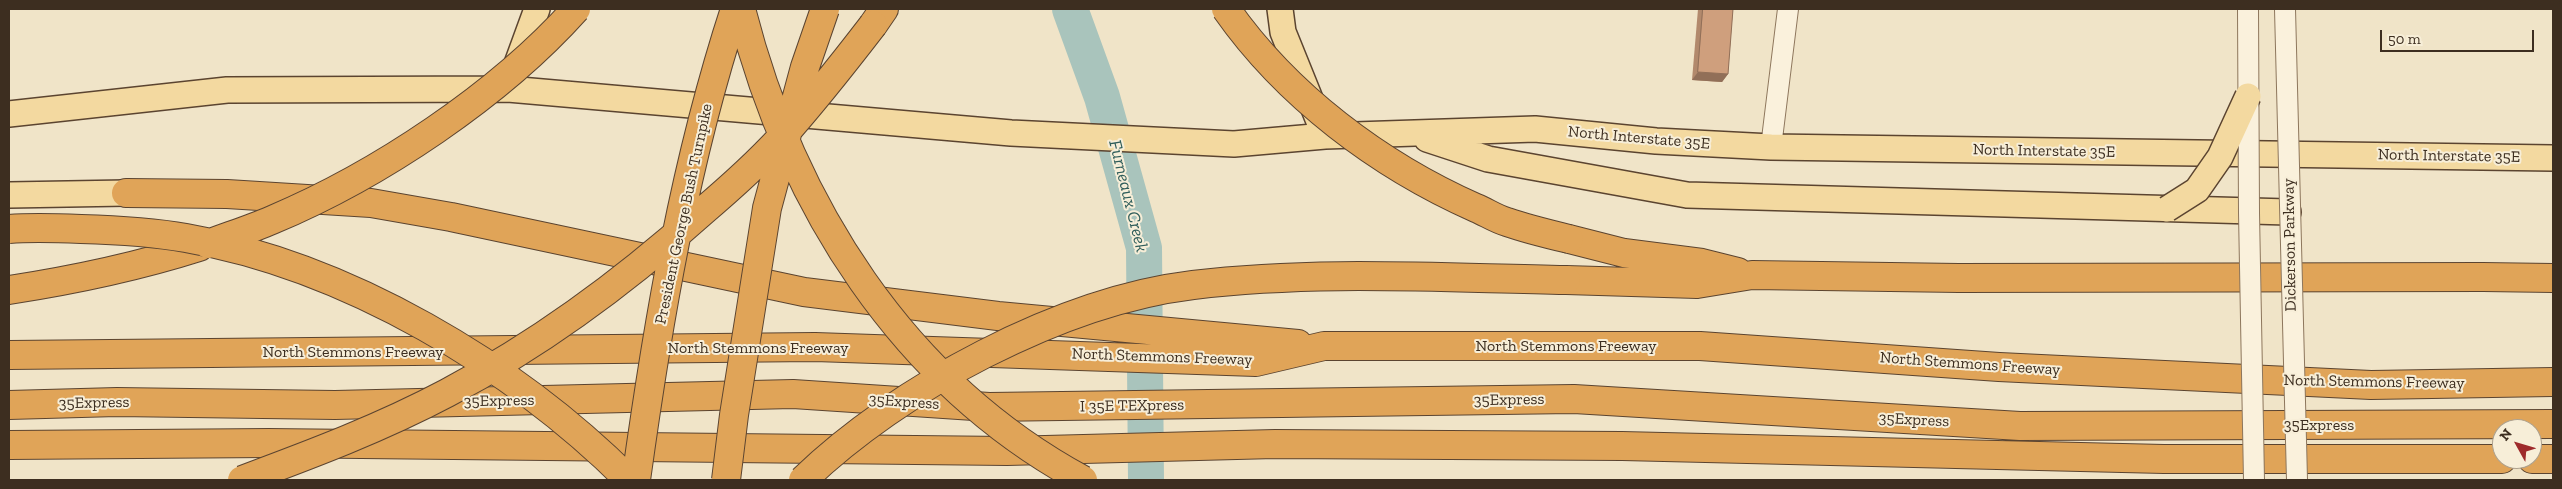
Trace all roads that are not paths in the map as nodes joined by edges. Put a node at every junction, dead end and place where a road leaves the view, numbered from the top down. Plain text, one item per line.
1 (537, 9) edge
2 (576, 9) edge
3 (735, 9) edge
4 (741, 9) edge
5 (824, 9) edge
6 (884, 9) edge
7 (1226, 9) edge
8 (1788, 9) edge
9 (2248, 9) edge
10 (2285, 9) edge
11 (1282, 21) edge
12 (508, 89) junction
13 (2248, 96) junction
14 (9, 114) edge
15 (1410, 134) junction
16 (1325, 136) junction
17 (1771, 147) junction
18 (2553, 158) edge
19 (126, 193) joint
20 (9, 195) edge
21 (2167, 209) junction
22 (2288, 212) junction
23 (2249, 213) junction
24 (9, 229) edge
25 (1752, 274) junction
26 (2553, 278) edge
27 (9, 290) edge
28 (1255, 351) junction
29 (9, 355) edge
30 (2553, 382) edge
31 (9, 405) edge
32 (1275, 405) joint
33 (989, 407) joint
34 (2553, 424) edge
35 (9, 445) edge
36 (2492, 459) edge
37 (242, 480) edge
38 (629, 480) edge
39 (636, 480) edge
40 (726, 480) edge
41 (803, 480) edge
42 (1084, 480) edge
43 (2254, 480) edge
44 (2297, 480) edge

1 - 12 main road
2 - 27 highway, bridge
3 - 39 highway, President George Bush Turnpike, bridge
4 - 42 highway, bridge
5 - 40 highway, bridge
6 - 37 highway, bridge
7 - 25 highway, bridge
8 - 17 street
9 - 13 street, bridge
10 - 22 street, Dickerson Parkway, bridge
11 - 16 main road
12 - 14 main road, North Interstate 35E
12 - 16 main road, North Interstate 35E
13 - 21 main road, bridge
13 - 23 street, bridge
15 - 16 main road, North Interstate 35E
15 - 17 main road, North Interstate 35E
15 - 21 main road
17 - 18 main road, North Interstate 35E
19 - 20 main road
19 - 28 highway, bridge
21 - 23 main road
22 - 23 main road
22 - 44 street, Dickerson Parkway, bridge
23 - 43 street, bridge
24 - 38 highway, bridge
25 - 26 highway
25 - 41 highway, bridge
28 - 29 highway, North Stemmons Freeway
28 - 30 highway, North Stemmons Freeway
31 - 33 highway, 35Express
32 - 33 highway, I 35E TEXpress
32 - 34 highway, 35Express
35 - 36 highway, bridge

